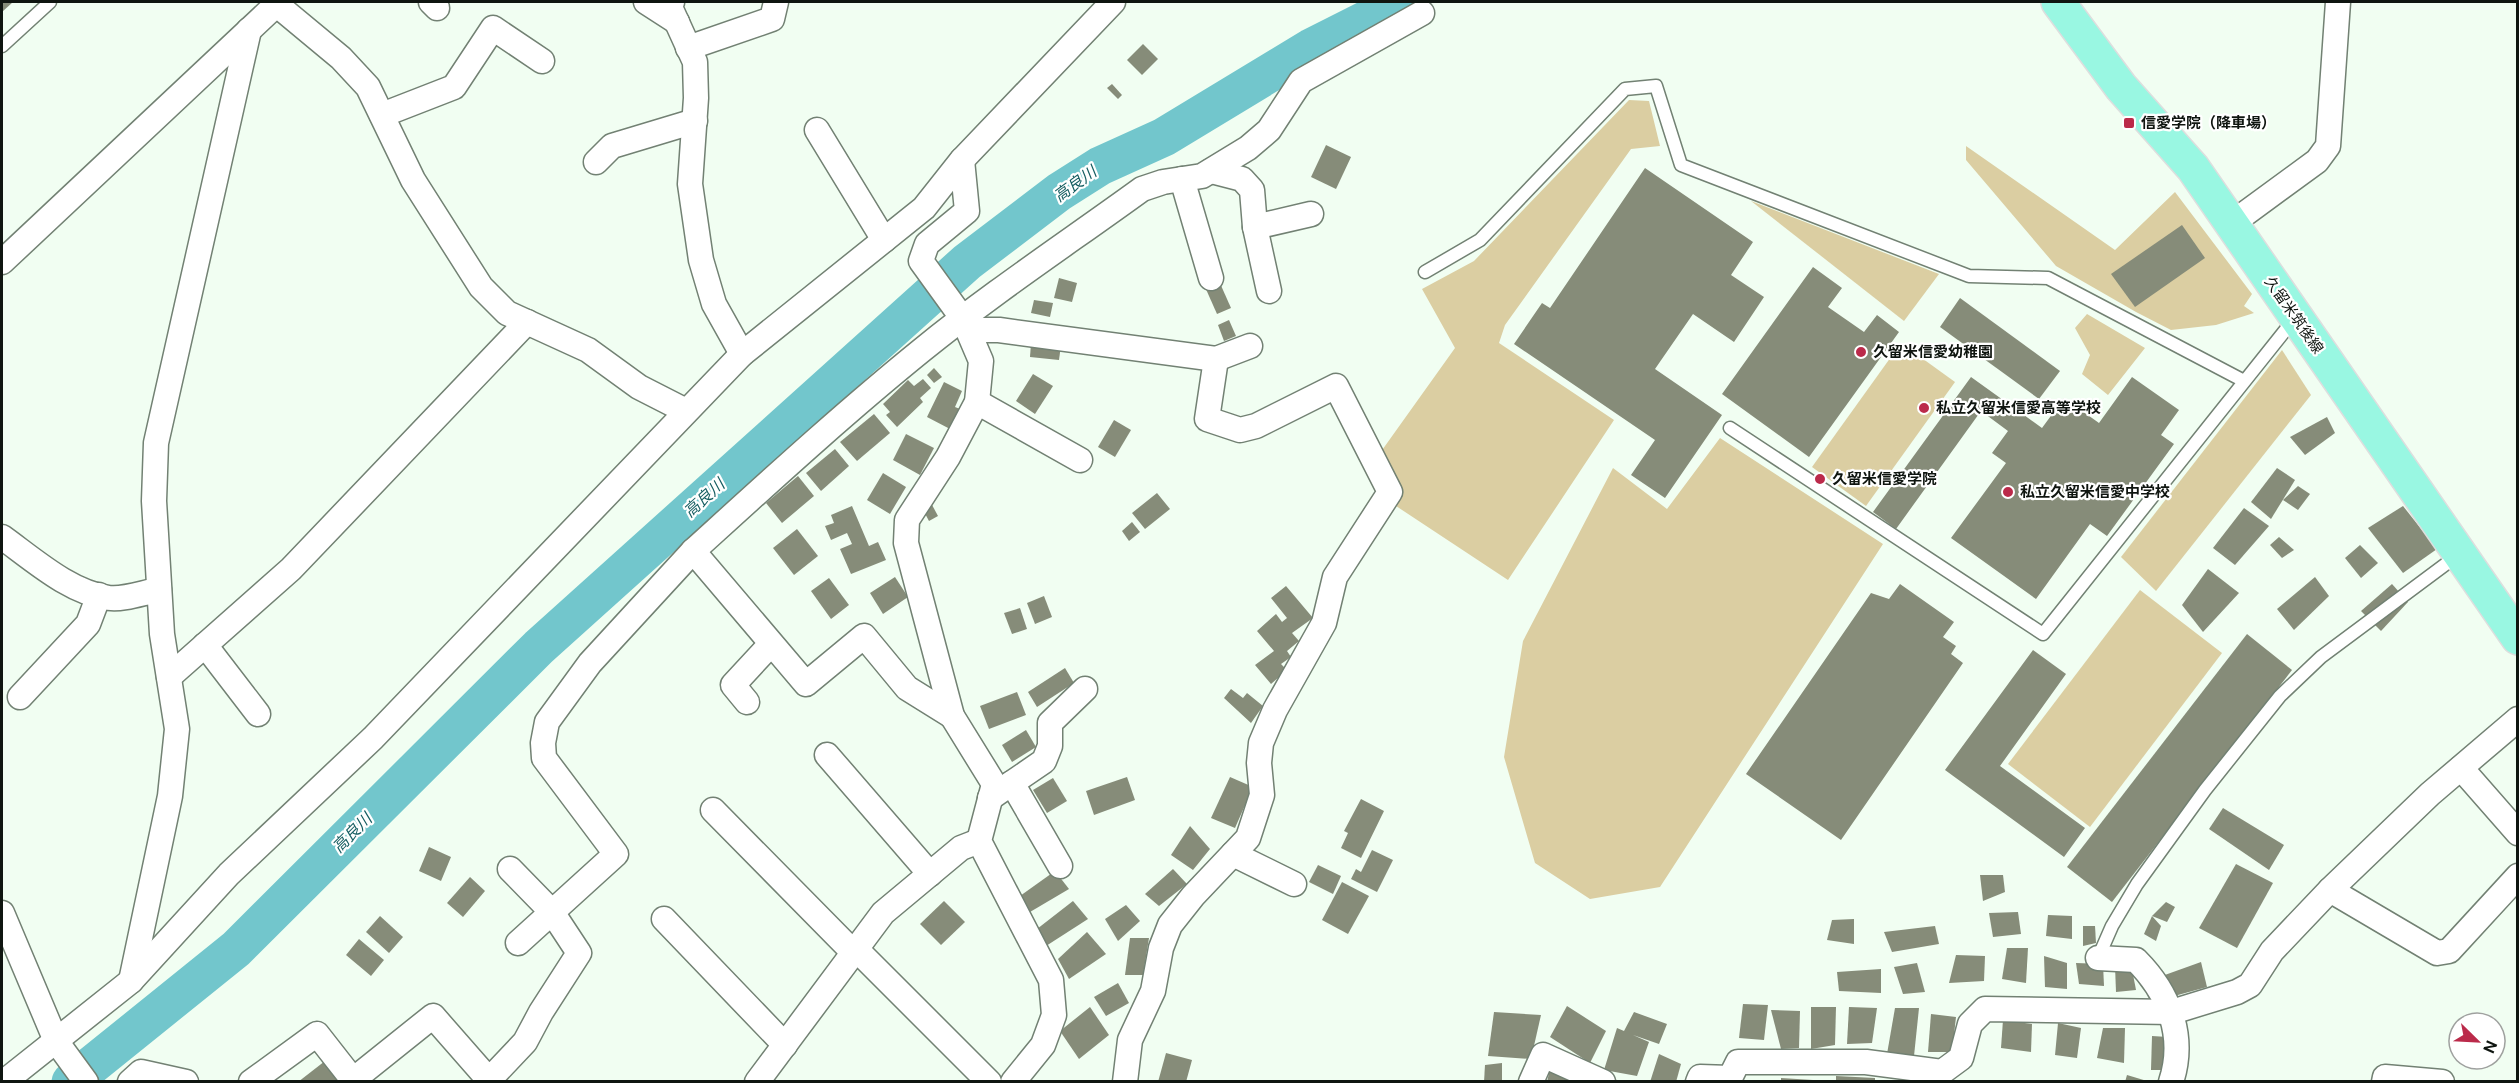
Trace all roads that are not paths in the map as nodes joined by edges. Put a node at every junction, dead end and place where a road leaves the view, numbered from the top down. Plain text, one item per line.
1 (50, 2) edge
2 (646, 2) edge
3 (776, 2) edge
4 (1113, 2) edge
5 (2058, 2) edge
6 (2338, 2) edge
7 (278, 3) edge
8 (675, 12) edge
9 (1422, 13) dead end
10 (249, 30) junction
11 (2, 46) edge
12 (688, 48) junction
13 (542, 61) dead end
14 (382, 115) junction
15 (695, 121) junction
16 (817, 130) dead end
17 (962, 160) junction
18 (596, 162) dead end
19 (1210, 171) junction
20 (1182, 179) junction
21 (1311, 214) dead end
22 (2231, 224) junction
23 (1256, 227) junction
24 (884, 240) junction
25 (2, 262) edge
26 (1425, 272) dead end
27 (1211, 278) dead end
28 (1269, 291) dead end
29 (2296, 317) junction
30 (963, 320) junction
31 (527, 322) junction
32 (1250, 346) dead end
33 (742, 354) junction
34 (1216, 359) junction
35 (2244, 381) junction
36 (977, 402) junction
37 (686, 411) junction
38 (1730, 428) dead end
39 (1080, 460) dead end
40 (2, 537) edge
41 (693, 551) junction
42 (2460, 554) junction
43 (159, 590) junction
44 (99, 595) junction
45 (2517, 638) edge
46 (771, 644) junction
47 (205, 645) junction
48 (169, 677) junction
49 (1085, 689) dead end
50 (20, 697) dead end
51 (747, 702) dead end
52 (258, 714) dead end
53 (952, 716) junction
54 (2517, 719) edge
55 (826, 755) dead end
56 (2461, 768) junction
57 (1012, 783) junction
58 (990, 798) junction
59 (713, 810) dead end
60 (2517, 833) edge
61 (979, 841) junction
62 (1233, 854) junction
63 (1060, 866) dead end
64 (510, 868) dead end
65 (930, 874) junction
66 (2517, 876) edge
67 (1294, 884) dead end
68 (2330, 890) junction
69 (2, 912) edge
70 (552, 912) junction
71 (664, 919) dead end
72 (518, 942) dead end
73 (855, 951) junction
74 (2098, 958) joint
75 (131, 981) junction
76 (2172, 1012) junction
77 (785, 1045) junction
78 (59, 1046) junction
79 (1731, 1080) edge
80 (4, 1082) edge
81 (86, 1082) edge
82 (130, 1082) edge
83 (186, 1082) edge
84 (251, 1082) edge
85 (757, 1082) edge
86 (988, 1082) edge
87 (1013, 1082) edge
88 (1125, 1082) edge
89 (1531, 1082) edge
90 (1603, 1082) edge
91 (1698, 1082) edge
92 (2170, 1082) edge
93 (2384, 1082) edge
94 (2442, 1082) edge

1 - 11 lane
2 - 8 street
3 - 12 street
4 - 17 street
5 - 22 main road, 久留米筑後線
6 - 22 street
7 - 10 street
7 - 14 street
8 - 12 street
9 - 19 street
10 - 25 street
10 - 43 street
12 - 15 street
13 - 14 street
14 - 31 street
15 - 18 street
15 - 33 street
16 - 24 street
17 - 24 street
17 - 30 street
19 - 20 street
19 - 23 street
20 - 27 street
20 - 30 street
21 - 23 street
22 - 29 main road, 久留米筑後線
23 - 28 street
24 - 33 street
26 - 35 lane
29 - 35 lane
29 - 42 main road, 久留米筑後線
30 - 34 street
30 - 36 street
30 - 41 street
31 - 37 street
31 - 47 street
32 - 34 street
33 - 37 street
34 - 62 street
35 - 38 lane
36 - 39 street
36 - 53 street
37 - 75 street
40 - 44 street
41 - 46 street
41 - 70 street
42 - 45 main road, 久留米筑後線
42 - 74 lane
43 - 44 street
43 - 48 street
44 - 50 street
46 - 51 street
46 - 53 street
47 - 48 street
47 - 52 street
48 - 75 street
49 - 57 street
53 - 58 street
54 - 56 street
55 - 65 street
56 - 60 street
56 - 68 street
57 - 58 street
57 - 63 street
58 - 61 street
59 - 73 street
61 - 65 street
61 - 87 street
62 - 67 street
62 - 88 street
64 - 70 street
65 - 73 street
66 - 68 street
68 - 76 street
69 - 78 street
70 - 72 street
70 - 84 street
71 - 77 street
73 - 77 street
73 - 86 street
74 - 76 street
75 - 78 street
76 - 79 street
76 - 92 street
77 - 85 street
78 - 80 street
78 - 81 street
79 - 91 street
82 - 83 street
89 - 90 street
93 - 94 street

